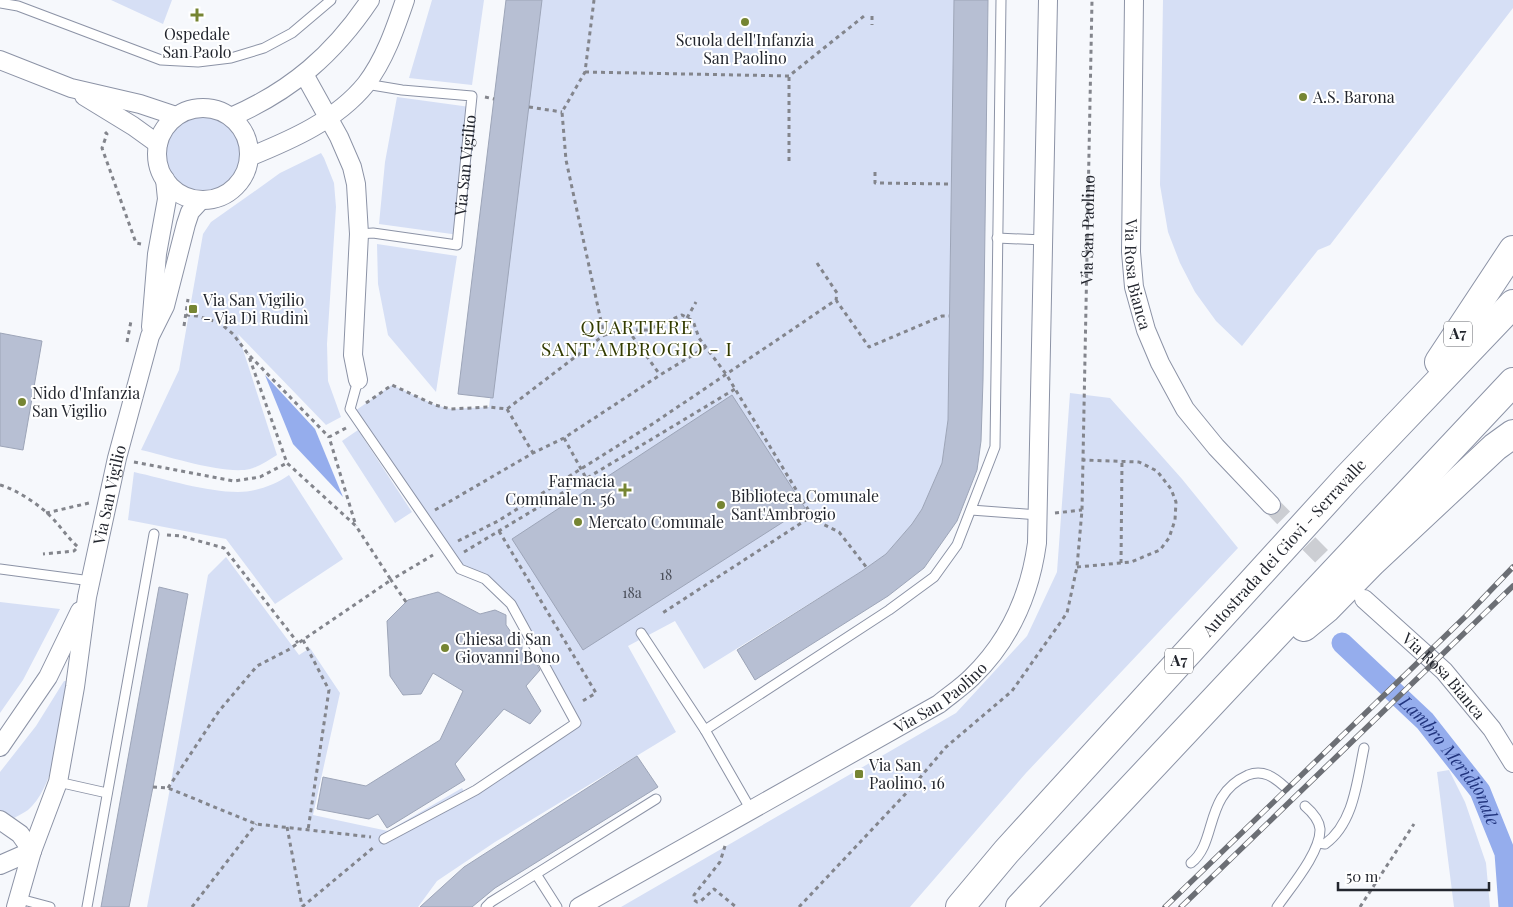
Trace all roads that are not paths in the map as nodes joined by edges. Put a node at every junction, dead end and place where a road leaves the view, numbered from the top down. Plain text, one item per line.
1 (331, 0) edge
2 (370, 0) edge
3 (405, 0) edge
4 (1001, 0) edge
5 (1048, 0) edge
6 (1134, 0) edge
7 (0, 3) edge
8 (0, 60) edge
9 (304, 74) junction
10 (366, 84) junction
11 (71, 88) junction
12 (176, 116) junction
13 (231, 117) junction
14 (328, 118) junction
15 (158, 144) junction
16 (250, 157) junction
17 (165, 179) junction
18 (201, 200) junction
19 (359, 234) junction
20 (997, 238) junction
21 (1044, 240) junction
22 (1513, 250) edge
23 (1513, 304) edge
24 (150, 336) junction
25 (358, 380) joint
26 (1513, 382) edge
27 (1403, 418) junction
28 (1513, 434) edge
29 (1272, 505) tunnel mouth
30 (971, 510) junction
31 (1038, 514) junction
32 (154, 534) road end
33 (0, 569) edge
34 (89, 589) junction
35 (1364, 599) dead end
36 (641, 633) dead end
37 (1234, 681) junction
38 (705, 730) junction
39 (0, 747) edge
40 (1364, 748) dead end
41 (1513, 763) edge
42 (58, 782) junction
43 (1285, 787) dead end
44 (107, 793) junction
45 (656, 799) dead end
46 (1305, 806) dead end
47 (751, 810) junction
48 (0, 820) edge
49 (384, 839) road end
50 (1318, 843) junction
51 (32, 851) junction
52 (1191, 863) dead end
53 (0, 865) edge
54 (536, 874) junction
55 (18, 903) edge
56 (50, 907) edge
57 (87, 907) edge
58 (486, 907) edge
59 (557, 907) edge
60 (579, 907) edge
61 (960, 907) edge
62 (1020, 907) edge
63 (1277, 907) edge

1 - 7 lane
2 - 9 street
3 - 10 street
4 - 20 lane
5 - 21 street, Via San Paolino
6 - 29 street, Via Rosa Bianca
8 - 11 street
9 - 13 street
9 - 14 street
10 - 14 street
10 - 19 lane, Via San Vigilio
11 - 12 street
11 - 15 street
12 - 13 street
12 - 15 street
13 - 16 street
14 - 16 street
14 - 19 street
15 - 17 street
16 - 18 street
17 - 18 street
17 - 24 street, Via San Vigilio
18 - 24 street, Via San Vigilio
19 - 25 street
20 - 21 lane
20 - 30 lane
21 - 31 street, Via San Paolino
22 - 27 highway, A7
23 - 27 highway, Autostrada dei Giovi - Serravalle / A7
24 - 34 street, Via San Vigilio
25 - 49 lane
26 - 37 highway
27 - 61 highway, Autostrada dei Giovi - Serravalle / A7
28 - 37 highway
30 - 31 lane
30 - 38 lane
31 - 47 street, Via San Paolino
32 - 44 lane
33 - 34 lane
34 - 39 street, Via San Vigilio
34 - 42 street, Via San Vigilio
35 - 41 street, Via Rosa Bianca
36 - 38 lane
37 - 62 highway
38 - 47 lane
40 - 50 lane
42 - 44 lane
42 - 51 street, Via San Vigilio
43 - 52 lane
44 - 57 lane
45 - 54 lane
46 - 50 lane
47 - 60 street, Via San Paolino
48 - 51 street
50 - 63 lane
51 - 53 street
51 - 55 street, Via San Vigilio
54 - 58 lane
54 - 59 lane
55 - 56 lane, Via San Vigilio

